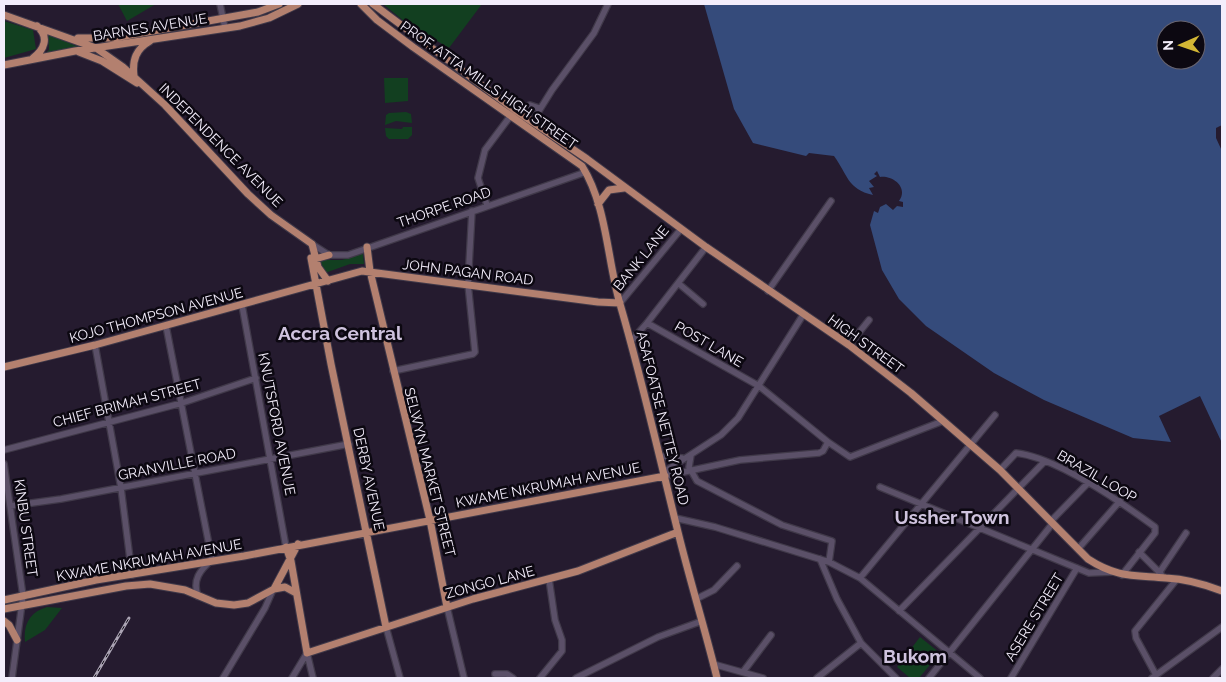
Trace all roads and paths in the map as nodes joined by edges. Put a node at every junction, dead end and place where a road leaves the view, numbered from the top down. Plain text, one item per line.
1 (220, 4) edge
2 (278, 4) edge
3 (298, 4) edge
4 (361, 4) edge
5 (373, 4) edge
6 (608, 6) edge
7 (4, 15) edge
8 (224, 17) junction
9 (34, 24) junction
10 (225, 28) junction
11 (70, 37) junction
12 (155, 38) junction
13 (96, 48) junction
14 (75, 50) junction
15 (30, 60) junction
16 (4, 65) edge
17 (134, 76) junction
18 (142, 85) junction
19 (539, 108) junction
20 (513, 113) junction
21 (532, 122) junction
22 (585, 165) junction
23 (624, 188) junction
24 (831, 201) dead end
25 (598, 204) junction
26 (487, 205) junction
27 (472, 211) junction
28 (680, 229) junction
29 (309, 242) junction
30 (367, 246) junction
31 (706, 247) junction
32 (328, 255) junction
33 (315, 259) junction
34 (370, 271) junction
35 (328, 281) junction
36 (678, 283) junction
37 (468, 284) junction
38 (315, 285) junction
39 (768, 290) junction
40 (620, 303) junction
41 (703, 304) dead end
42 (242, 305) junction
43 (803, 315) junction
44 (869, 320) dead end
45 (648, 323) junction
46 (166, 326) junction
47 (632, 340) junction
48 (95, 345) junction
49 (849, 345) junction
50 (4, 367) edge
51 (393, 370) junction
52 (256, 378) junction
53 (759, 386) junction
54 (182, 403) junction
55 (995, 415) dead end
56 (110, 421) junction
57 (943, 421) junction
58 (828, 442) junction
59 (349, 444) junction
60 (972, 445) junction
61 (4, 450) edge
62 (660, 456) junction
63 (691, 456) junction
64 (272, 458) junction
65 (684, 458) junction
66 (1045, 461) junction
67 (4, 464) edge
68 (1000, 470) junction
69 (690, 471) junction
70 (195, 472) junction
71 (664, 474) junction
72 (1088, 483) junction
73 (880, 487) dead end
74 (121, 488) junction
75 (1020, 488) junction
76 (1120, 501) junction
77 (923, 504) junction
78 (10, 506) junction
79 (675, 518) junction
80 (430, 520) junction
81 (1052, 522) junction
82 (979, 528) junction
83 (367, 532) junction
84 (678, 532) junction
85 (1186, 533) dead end
86 (298, 544) junction
87 (286, 547) junction
88 (1078, 549) junction
89 (1031, 551) junction
90 (1139, 552) junction
91 (820, 559) junction
92 (212, 560) junction
93 (291, 561) junction
94 (829, 562) junction
95 (737, 566) dead end
96 (1077, 568) junction
97 (1112, 572) junction
98 (132, 574) junction
99 (1122, 575) junction
100 (1162, 575) junction
101 (860, 578) junction
102 (549, 579) junction
103 (1177, 579) junction
104 (273, 590) junction
105 (1222, 591) edge
106 (296, 593) junction
107 (23, 596) junction
108 (198, 596) junction
109 (696, 599) junction
110 (4, 600) edge
111 (23, 606) junction
112 (447, 607) junction
113 (4, 609) edge
114 (899, 611) junction
115 (702, 620) junction
116 (4, 621) edge
117 (386, 627) junction
118 (1222, 627) edge
119 (771, 635) dead end
120 (17, 640) junction
121 (861, 642) junction
122 (307, 653) junction
123 (950, 653) junction
124 (713, 664) junction
125 (1222, 669) edge
126 (743, 672) junction
127 (495, 674) dead end
128 (1154, 677) edge
129 (12, 678) edge
130 (223, 678) edge
131 (292, 678) edge
132 (313, 678) edge
133 (400, 678) edge
134 (464, 678) edge
135 (513, 678) edge
136 (540, 678) edge
137 (576, 678) edge
138 (717, 678) edge
139 (763, 678) edge
140 (817, 678) edge
141 (895, 678) edge
142 (929, 678) edge
143 (980, 678) edge
144 (1011, 678) edge
145 (1213, 678) edge

1 - 8 street
2 - 8 main road, BARNES AVENUE
3 - 10 main road, BARNES AVENUE
4 - 20 main road, PROF. ATTA MILLS HIGH STREET
5 - 20 main road, PROF. ATTA MILLS HIGH STREET
6 - 19 street
7 - 9 main road
8 - 10 street
8 - 11 main road, BARNES AVENUE
9 - 11 main road
9 - 15 main road
10 - 12 main road, BARNES AVENUE
11 - 13 main road
12 - 13 main road, BARNES AVENUE
12 - 17 main road
13 - 14 main road, BARNES AVENUE
13 - 17 main road
14 - 15 main road, BARNES AVENUE
14 - 18 main road
15 - 16 main road, BARNES AVENUE
17 - 18 main road
18 - 29 main road, INDEPENDENCE AVENUE
19 - 20 street
19 - 21 street
20 - 21 main road, PROF. ATTA MILLS HIGH STREET
20 - 22 main road, PROF. ATTA MILLS HIGH STREET
20 - 26 street
21 - 22 main road, PROF. ATTA MILLS HIGH STREET
22 - 23 main road, HIGH STREET
22 - 25 main road, ASAFOATSE NETTEY ROAD
22 - 26 street, THORPE ROAD
23 - 25 main road
23 - 28 main road, HIGH STREET
24 - 39 street
25 - 40 main road, ASAFOATSE NETTEY ROAD
26 - 27 street, THORPE ROAD
27 - 30 street, THORPE ROAD
27 - 37 street
28 - 31 main road, HIGH STREET
28 - 40 street, BANK LANE
29 - 32 street
29 - 33 main road
29 - 38 main road
30 - 32 street, THORPE ROAD
30 - 34 main road, SELWYN MARKET STREET
31 - 36 street
31 - 39 main road, HIGH STREET
32 - 33 main road
33 - 35 main road
34 - 35 main road, JOHN PAGAN ROAD
34 - 37 main road, JOHN PAGAN ROAD
34 - 51 main road, SELWYN MARKET STREET
35 - 38 main road, JOHN PAGAN ROAD
36 - 41 street
36 - 45 street
37 - 40 main road, JOHN PAGAN ROAD
37 - 51 street
38 - 42 main road, KOJO THOMPSON AVENUE
38 - 59 main road, DERBY AVENUE
39 - 43 main road, HIGH STREET
40 - 47 main road, ASAFOATSE NETTEY ROAD
42 - 46 main road, KOJO THOMPSON AVENUE
42 - 52 street, KNUTSFORD AVENUE
43 - 49 main road, HIGH STREET
43 - 53 street
44 - 49 street
45 - 47 street
45 - 53 street, POST LANE
46 - 48 main road, KOJO THOMPSON AVENUE
46 - 54 street
47 - 62 main road, ASAFOATSE NETTEY ROAD
48 - 50 main road, KOJO THOMPSON AVENUE
48 - 56 street
49 - 57 main road, HIGH STREET
51 - 80 main road, SELWYN MARKET STREET
52 - 54 street, CHIEF BRIMAH STREET
52 - 64 street, KNUTSFORD AVENUE
53 - 58 street, POST LANE
53 - 63 street
54 - 56 street, CHIEF BRIMAH STREET
54 - 70 street
55 - 60 street
56 - 61 street, CHIEF BRIMAH STREET
56 - 74 street
57 - 58 street, POST LANE
57 - 60 main road, HIGH STREET
58 - 69 street
59 - 64 street, GRANVILLE ROAD
59 - 83 main road, DERBY AVENUE
60 - 68 main road, HIGH STREET
60 - 77 street
62 - 65 street
62 - 71 main road, ASAFOATSE NETTEY ROAD
63 - 65 street
63 - 69 street
64 - 70 street, GRANVILLE ROAD
64 - 87 street, KNUTSFORD AVENUE
65 - 71 street
66 - 68 street, BRAZIL LOOP
66 - 72 street, BRAZIL LOOP
66 - 75 street
67 - 78 street, KINBU STREET
68 - 75 main road, HIGH STREET
69 - 71 street
69 - 94 street
70 - 74 street, GRANVILLE ROAD
70 - 92 street
71 - 79 main road, ASAFOATSE NETTEY ROAD
71 - 80 main road, KWAME NKRUMAH AVENUE
72 - 76 street, BRAZIL LOOP
72 - 81 street
73 - 77 street
74 - 78 street, GRANVILLE ROAD
74 - 98 street
75 - 81 main road, HIGH STREET
75 - 82 street
76 - 88 street
76 - 90 street, BRAZIL LOOP
77 - 82 street
77 - 101 street
78 - 107 street, KINBU STREET
79 - 84 main road, ASAFOATSE NETTEY ROAD
79 - 91 street
80 - 83 main road, KWAME NKRUMAH AVENUE
80 - 112 main road, SELWYN MARKET STREET
81 - 88 main road, HIGH STREET
81 - 89 street
82 - 89 street
82 - 114 street
83 - 86 main road, KWAME NKRUMAH AVENUE
83 - 117 main road, DERBY AVENUE
84 - 102 main road, ZONGO LANE
84 - 109 main road, ASAFOATSE NETTEY ROAD
85 - 100 street
86 - 87 main road, KWAME NKRUMAH AVENUE
86 - 93 main road
87 - 92 main road, KWAME NKRUMAH AVENUE
87 - 93 main road
88 - 97 main road, HIGH STREET
89 - 96 street
89 - 123 street
90 - 99 street, BRAZIL LOOP
90 - 100 street
91 - 94 street
91 - 121 street
92 - 98 main road, KWAME NKRUMAH AVENUE
92 - 108 street
93 - 104 main road
93 - 106 main road
94 - 101 street
95 - 109 street
96 - 97 street
96 - 144 street, ASERE STREET
97 - 99 main road, HIGH STREET
98 - 107 main road, KWAME NKRUMAH AVENUE
99 - 100 main road, HIGH STREET
100 - 103 main road, HIGH STREET
101 - 114 street
102 - 112 main road, ZONGO LANE
102 - 136 street
103 - 105 main road, HIGH STREET
103 - 128 street
104 - 106 main road
104 - 108 main road, KWAME NKRUMAH AVENUE
104 - 130 street
106 - 122 main road
107 - 110 main road, KWAME NKRUMAH AVENUE
107 - 111 street, KINBU STREET
108 - 111 main road, KWAME NKRUMAH AVENUE
109 - 115 main road, ASAFOATSE NETTEY ROAD
111 - 113 main road, KWAME NKRUMAH AVENUE
111 - 120 street, KINBU STREET
112 - 117 main road, ZONGO LANE
112 - 134 street, SELWYN MARKET STREET
114 - 123 street
115 - 124 main road, ASAFOATSE NETTEY ROAD
115 - 137 street
116 - 120 main road
117 - 122 main road, ZONGO LANE
117 - 133 street, DERBY AVENUE
118 - 128 street
119 - 126 street
120 - 129 street, KINBU STREET
121 - 140 street
121 - 141 street
122 - 131 street
122 - 132 street
123 - 142 street
123 - 143 street
124 - 126 street
124 - 138 main road, ASAFOATSE NETTEY ROAD
125 - 145 street
126 - 139 street
127 - 135 street

